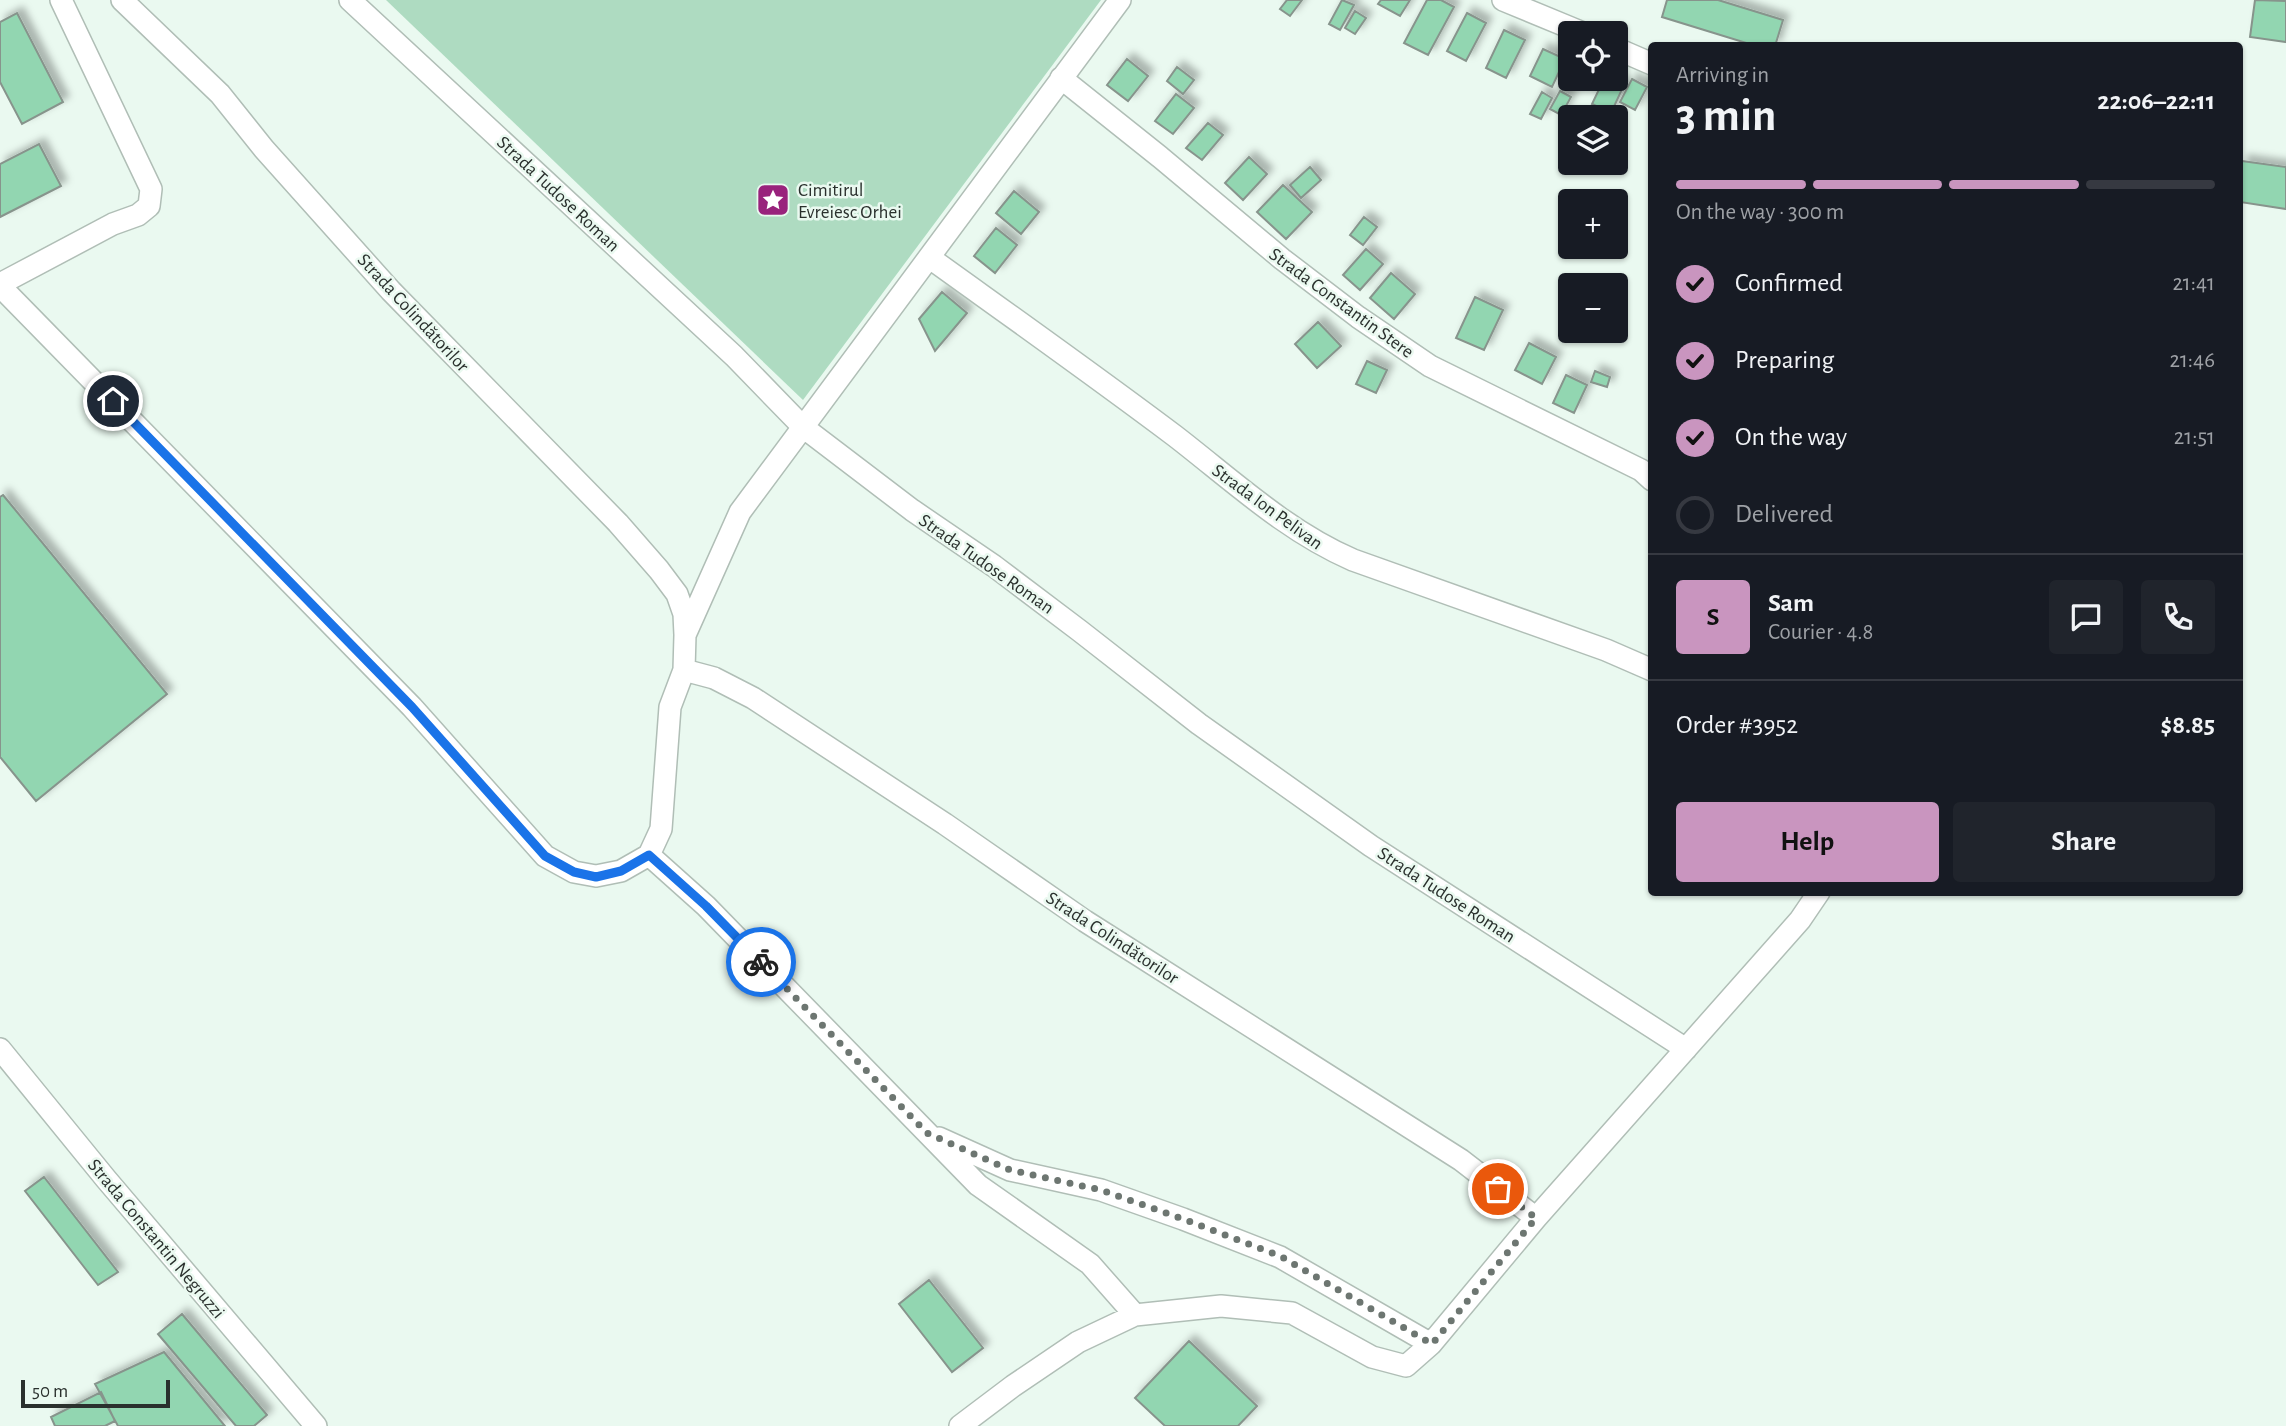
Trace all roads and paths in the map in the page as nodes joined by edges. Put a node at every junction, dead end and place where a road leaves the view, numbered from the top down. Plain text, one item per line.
1 (61, 0) edge
2 (122, 0) edge
3 (350, 0) edge
4 (1120, 0) edge
5 (1503, 0) edge
6 (1558, 23) edge
7 (1628, 54) edge
8 (1648, 62) edge
9 (1061, 78) junction
10 (930, 258) junction
11 (0, 285) edge
12 (803, 427) junction
13 (1648, 476) edge
14 (685, 635) junction
15 (1648, 668) edge
16 (684, 670) junction
17 (649, 855) junction
18 (1816, 896) edge
19 (0, 1049) edge
20 (1686, 1049) junction
21 (927, 1133) junction
22 (1536, 1218) junction
23 (1135, 1315) junction
24 (1432, 1344) junction
25 (316, 1426) edge
26 (960, 1426) edge

1 - 11 street
2 - 14 street, Strada Colindătorilor
3 - 12 street, Strada Tudose Roman
4 - 9 street
5 - 6 street
7 - 8 street
9 - 10 street
9 - 13 street, Strada Constantin Stere
10 - 12 street
10 - 15 street, Strada Ion Pelivan
11 - 17 street
12 - 14 street
12 - 20 street, Strada Tudose Roman
14 - 16 street
16 - 17 street
16 - 22 street, Strada Colindătorilor
17 - 21 street
18 - 20 street
19 - 25 street, Strada Constantin Negruzzi
20 - 22 street
21 - 23 street
21 - 24 street
22 - 24 street
23 - 24 street
23 - 26 street

